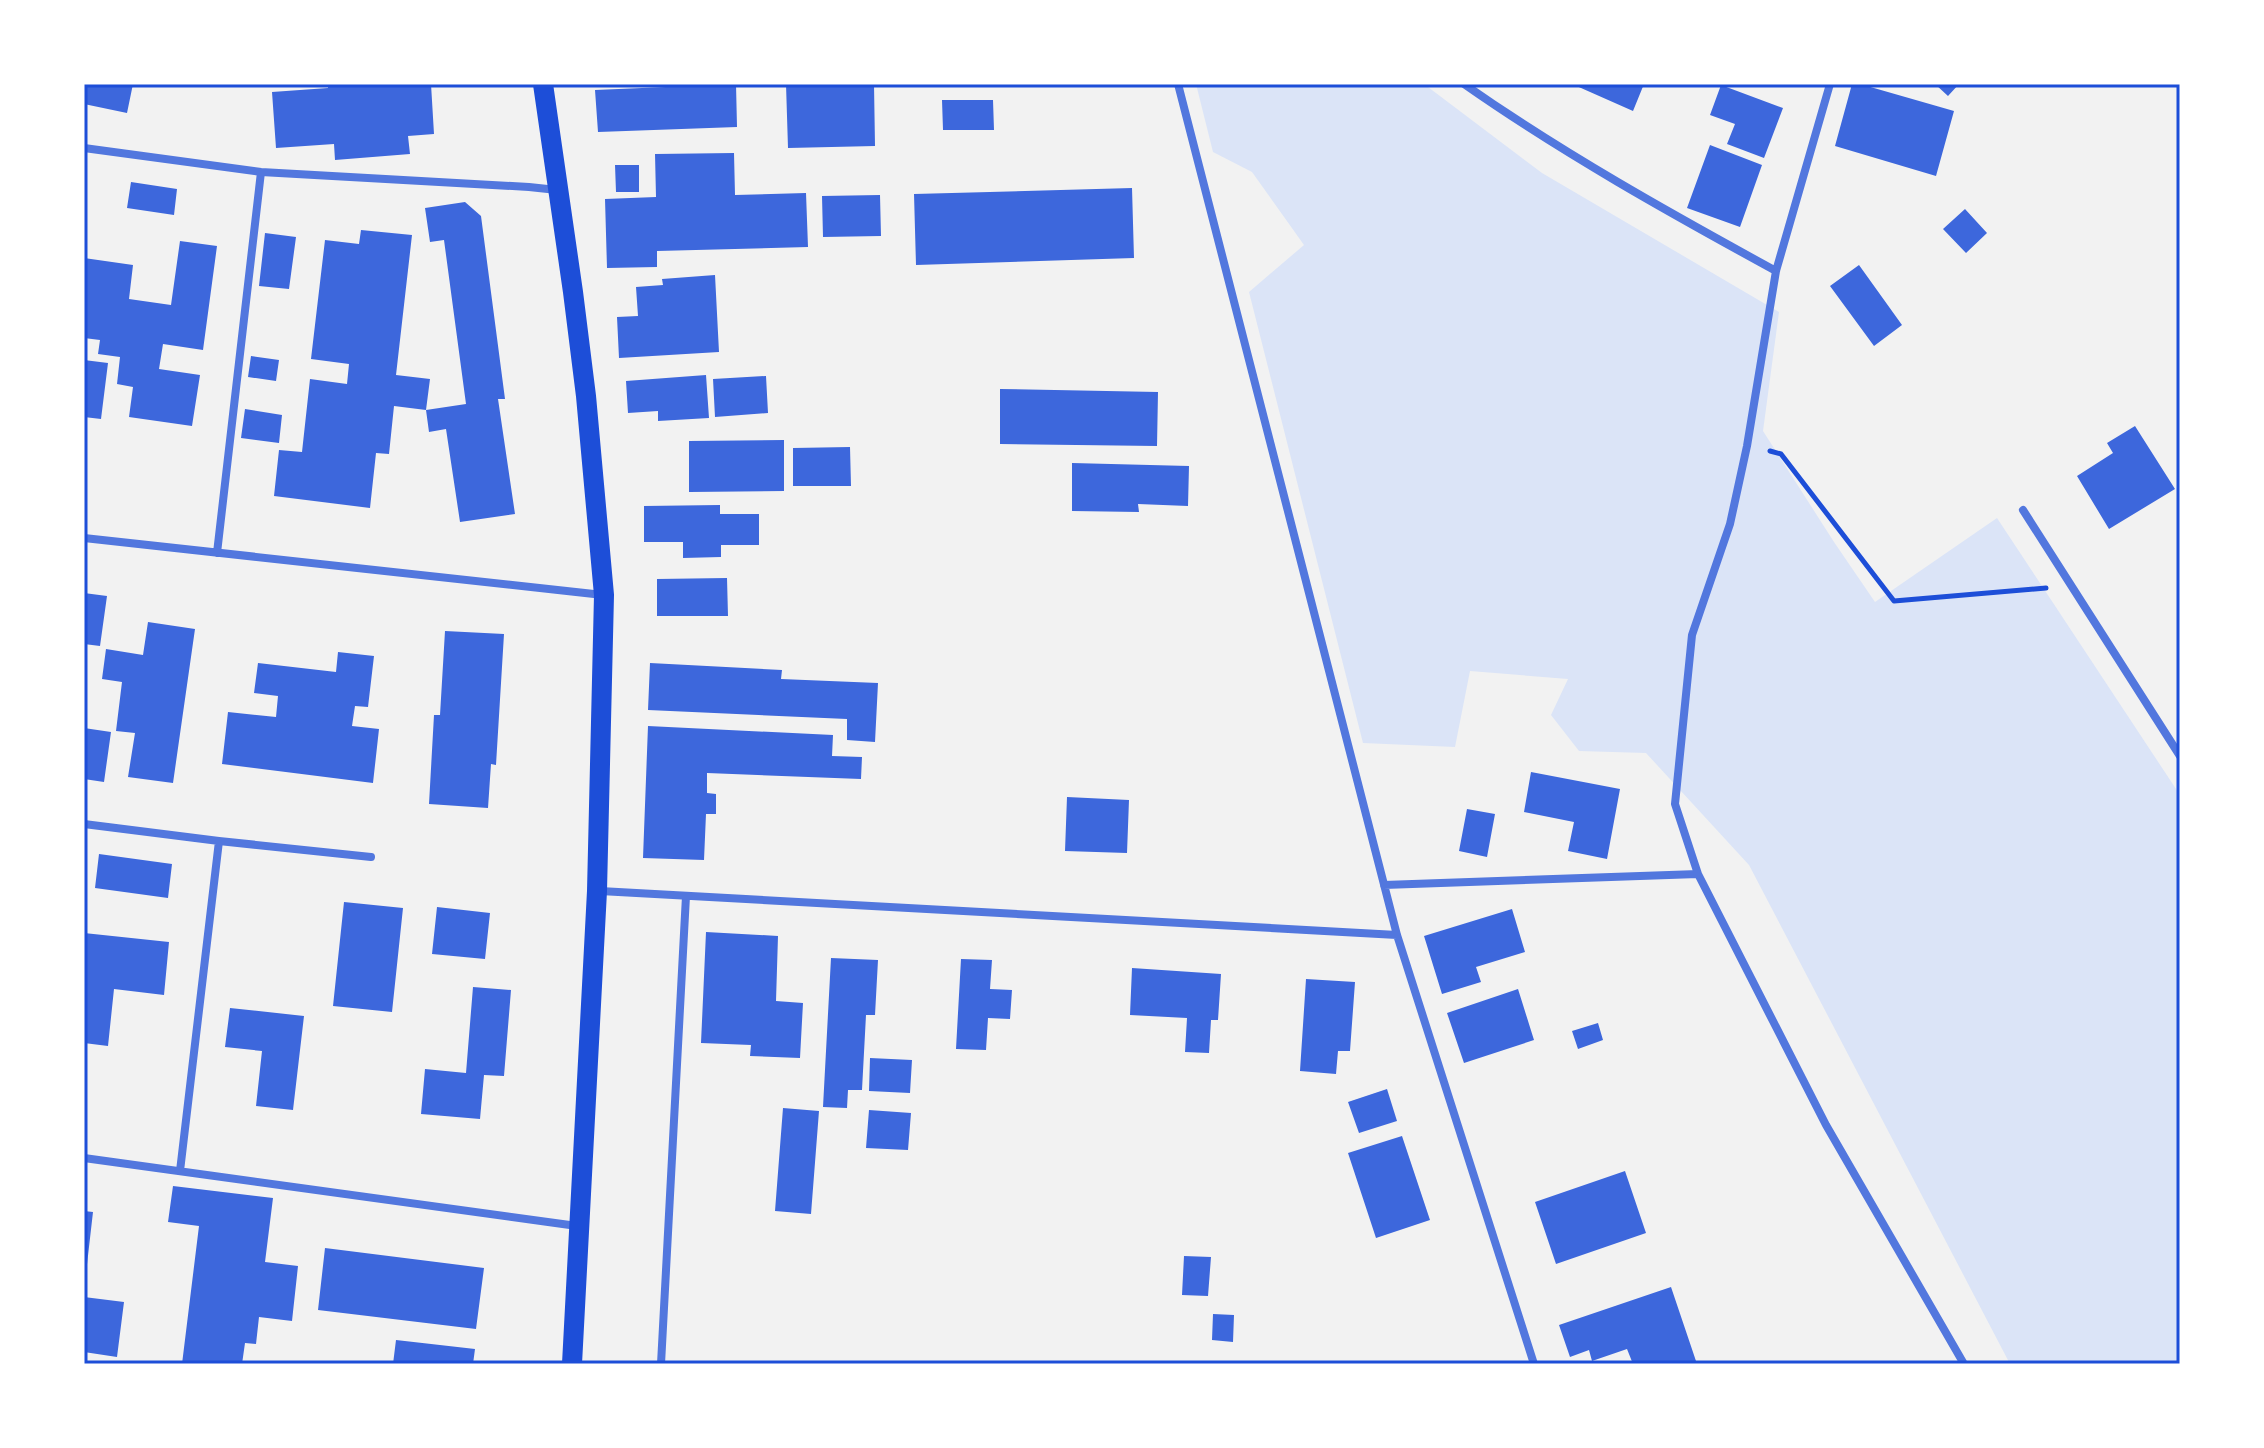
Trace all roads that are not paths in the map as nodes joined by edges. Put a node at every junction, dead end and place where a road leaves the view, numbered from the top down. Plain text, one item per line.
1 (543, 84) edge
2 (1178, 84) edge
3 (1464, 84) edge
4 (1830, 84) edge
5 (84, 148) edge
6 (261, 172) junction
7 (558, 190) junction
8 (1776, 271) junction
9 (2023, 510) dead end
10 (84, 538) edge
11 (217, 553) junction
12 (604, 595) junction
13 (2180, 756) edge
14 (84, 824) edge
15 (219, 841) junction
16 (371, 857) dead end
17 (1698, 874) junction
18 (1384, 885) junction
19 (597, 891) junction
20 (686, 896) junction
21 (1397, 935) junction
22 (84, 1158) edge
23 (180, 1171) junction
24 (578, 1226) junction
25 (572, 1364) edge
26 (661, 1364) edge
27 (1534, 1364) edge
28 (1964, 1364) edge

1 - 7 main road
2 - 18 street
3 - 8 street
4 - 8 street
5 - 6 street
6 - 7 street
6 - 11 street
7 - 12 main road
8 - 17 street
9 - 13 street
10 - 11 street
11 - 12 street
12 - 19 main road
14 - 15 street
15 - 16 street
15 - 23 street
17 - 18 street
17 - 28 street
18 - 21 street
19 - 20 street
19 - 24 main road
20 - 21 street
20 - 26 street
21 - 27 street
22 - 23 street
23 - 24 street
24 - 25 main road

